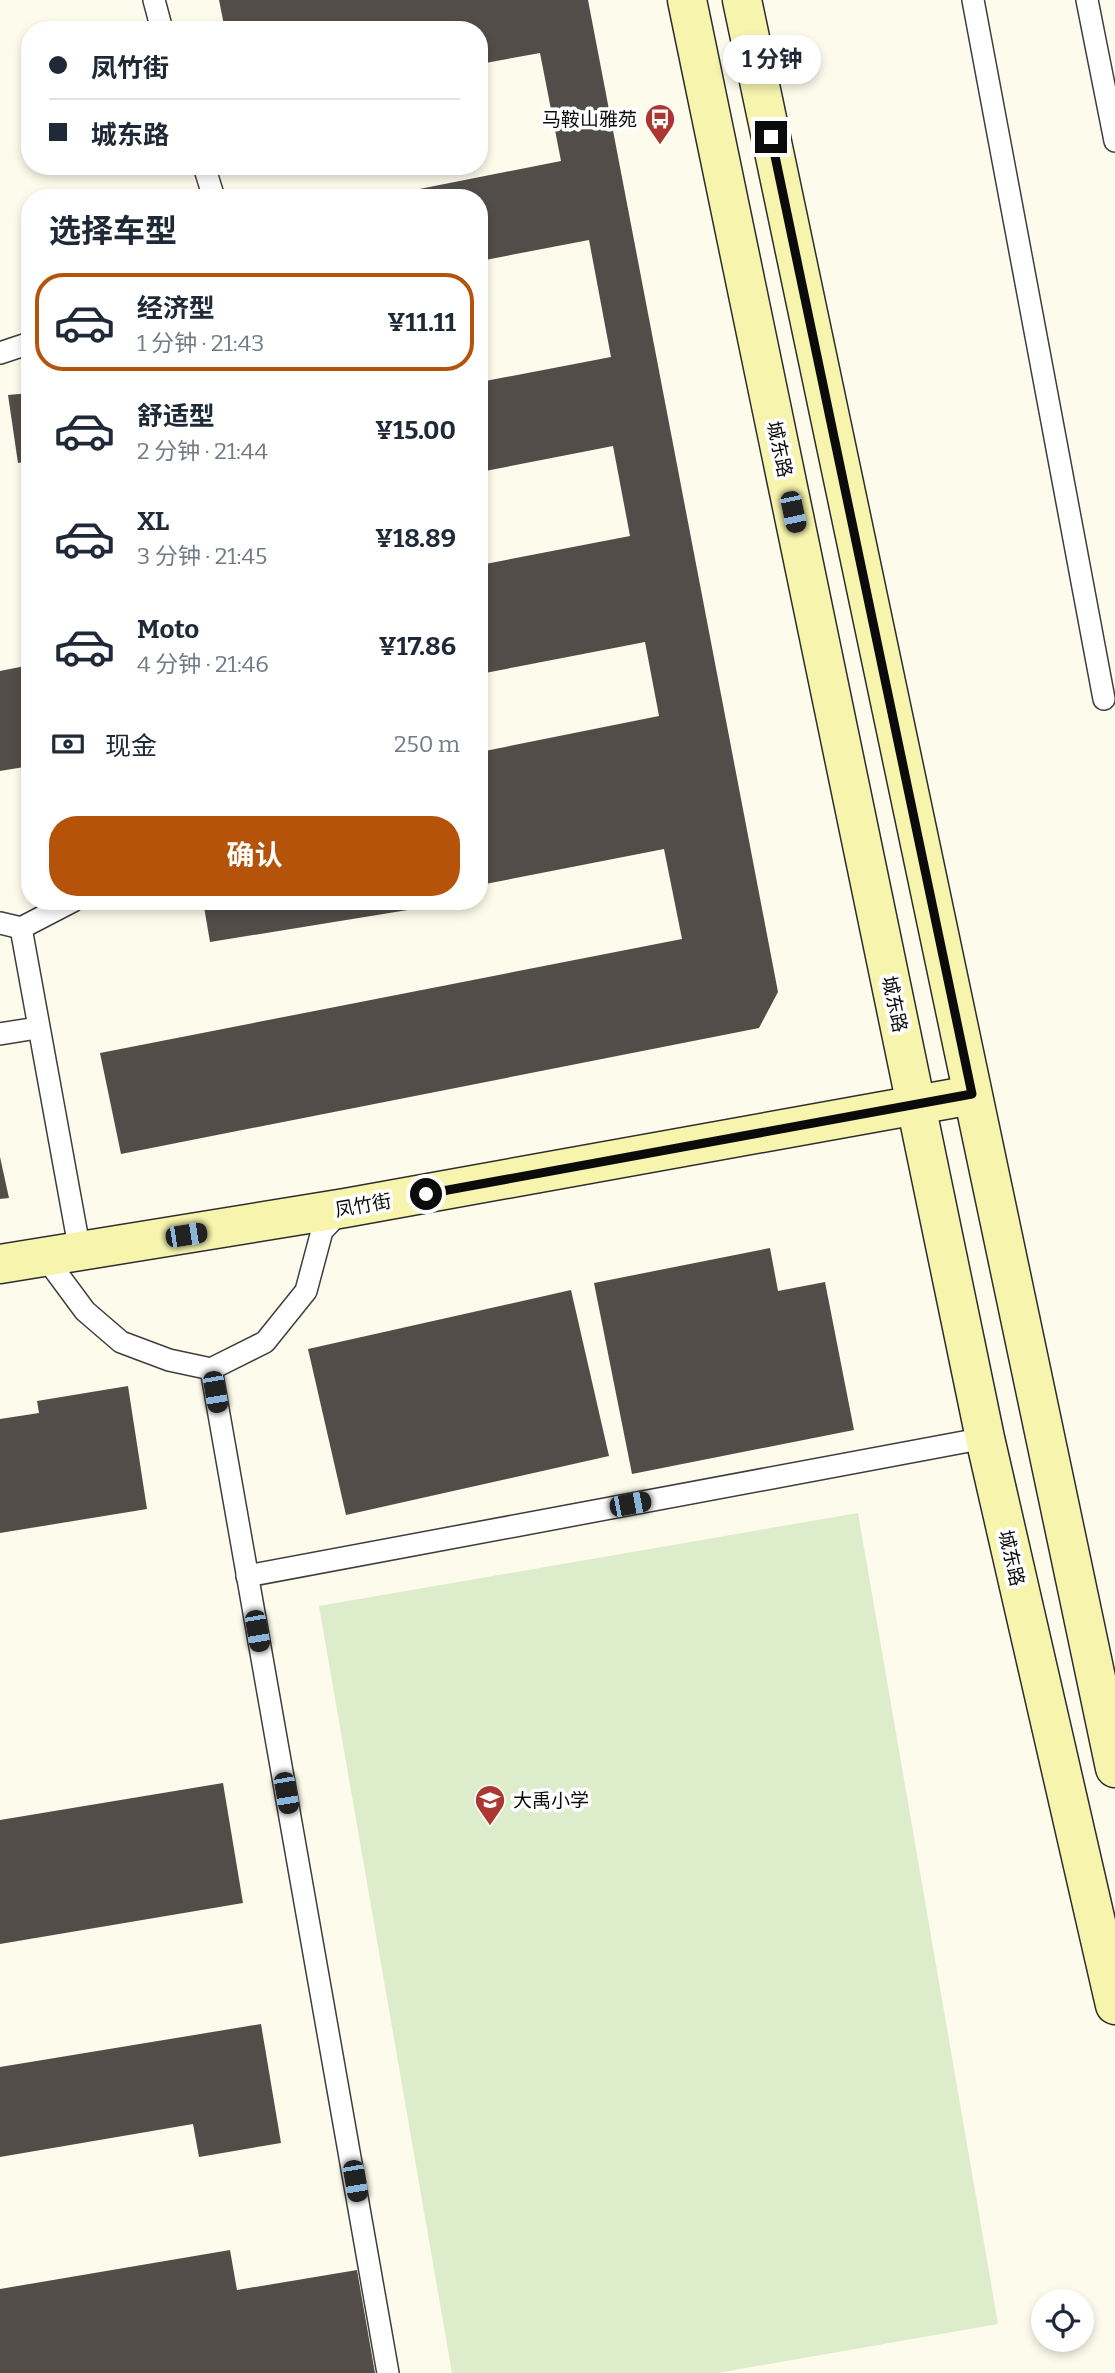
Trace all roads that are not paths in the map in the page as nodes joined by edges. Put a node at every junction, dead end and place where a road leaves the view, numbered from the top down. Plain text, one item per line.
1 (154, 0) edge
2 (687, 0) edge
3 (742, 0) edge
4 (972, 0) edge
5 (1087, 0) edge
6 (160, 21) edge
7 (1115, 141) edge
8 (21, 346) edge
9 (0, 353) edge
10 (1104, 699) dead end
11 (49, 910) edge
12 (10, 925) edge
13 (37, 1028) junction
14 (0, 1034) edge
15 (972, 1094) junction
16 (916, 1105) junction
17 (345, 1208) junction
18 (63, 1254) junction
19 (0, 1264) edge
20 (211, 1369) junction
21 (985, 1438) junction
22 (247, 1576) junction
23 (1115, 1768) edge
24 (1115, 2005) edge
25 (388, 2373) edge

1 - 6 lane
2 - 16 street, 城东路
3 - 15 street
4 - 10 lane
5 - 7 lane
8 - 9 lane
11 - 12 lane
12 - 13 lane
13 - 14 lane
13 - 18 lane
15 - 16 street, 凤竹街
15 - 23 street
16 - 17 street, 凤竹街
16 - 21 street, 城东路
17 - 18 street, 凤竹街
17 - 20 lane
18 - 19 street, 凤竹街
18 - 20 lane
20 - 22 lane
21 - 22 lane
21 - 24 street, 城东路
22 - 25 lane

